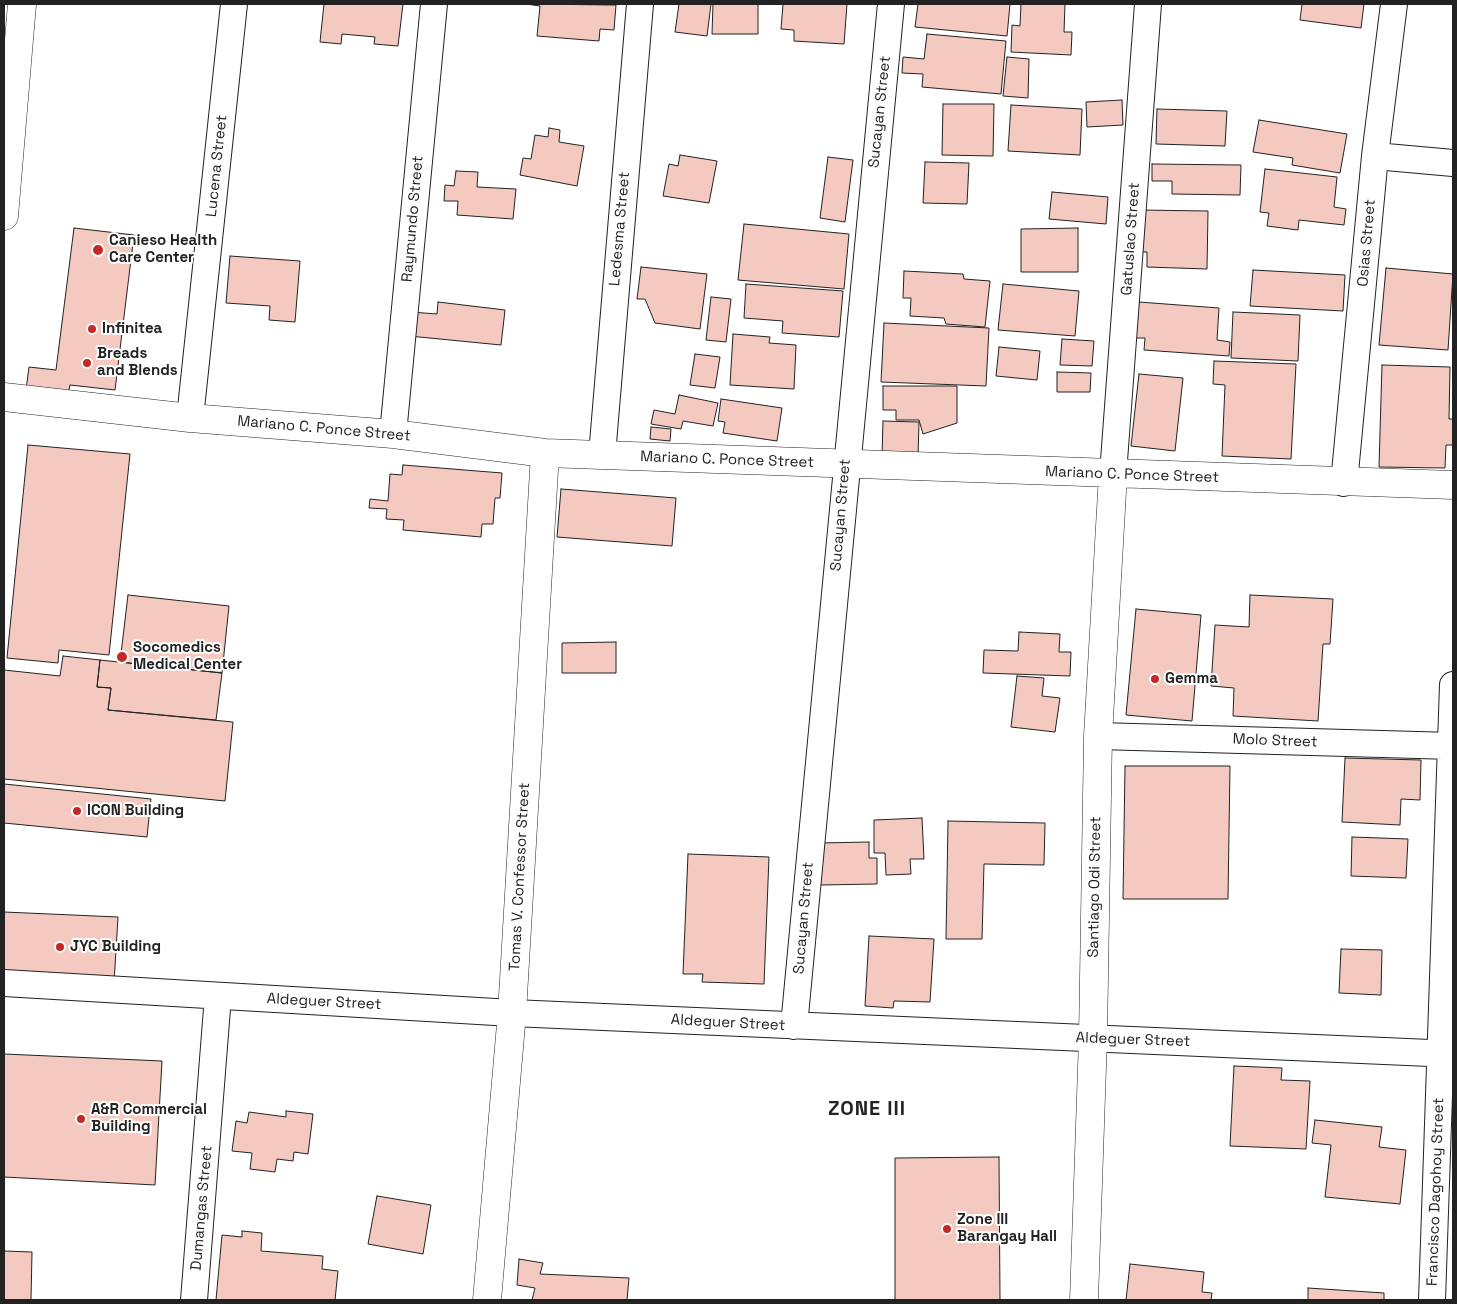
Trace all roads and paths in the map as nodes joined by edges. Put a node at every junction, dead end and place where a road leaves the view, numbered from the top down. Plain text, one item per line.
1 (22, 4) edge
2 (234, 4) edge
3 (434, 4) edge
4 (640, 4) edge
5 (891, 4) edge
6 (1148, 4) edge
7 (1394, 4) edge
8 (1375, 156) junction
9 (1453, 163) edge
10 (4, 216) edge
11 (4, 397) edge
12 (190, 418) junction
13 (393, 434) junction
14 (545, 453) junction
15 (602, 455) junction
16 (846, 465) junction
17 (1113, 474) junction
18 (1344, 483) junction
19 (1453, 485) edge
20 (1453, 685) edge
21 (1098, 736) junction
22 (1452, 746) edge
23 (4, 983) edge
24 (218, 996) junction
25 (512, 1012) junction
26 (794, 1026) junction
27 (1093, 1038) junction
28 (1447, 1054) edge
29 (194, 1300) edge
30 (487, 1300) edge
31 (1084, 1300) edge
32 (1432, 1300) edge

1 - 10 street
2 - 12 street, Lucena Street
3 - 13 street, Raymundo Street
4 - 15 street, Ledesma Street
5 - 16 street, Sucayan Street
6 - 17 street, Gatuslao Street
7 - 8 street, Osias Street
8 - 9 street
8 - 18 street, Osias Street
11 - 12 street, Mariano C. Ponce Street
12 - 13 street, Mariano C. Ponce Street
13 - 14 street, Mariano C. Ponce Street
14 - 15 street, Mariano C. Ponce Street
14 - 25 street, Tomas V. Confessor Street
15 - 16 street, Mariano C. Ponce Street
16 - 17 street, Mariano C. Ponce Street
16 - 26 street, Sucayan Street
17 - 18 street, Mariano C. Ponce Street
17 - 21 street, Santiago Odi Street
18 - 19 street, Mariano C. Ponce Street
20 - 22 street, Francisco Dagohoy Street
21 - 22 street, Molo Street
21 - 27 street, Santiago Odi Street
22 - 28 street, Francisco Dagohoy Street
23 - 24 street, Aldeguer Street
24 - 25 street, Aldeguer Street
24 - 29 street, Dumangas Street
25 - 26 street, Aldeguer Street
25 - 30 street, Tomas V. Confessor Street
26 - 27 street, Aldeguer Street
27 - 28 street, Aldeguer Street
27 - 31 street, Santiago Odi Street
28 - 32 street, Francisco Dagohoy Street

